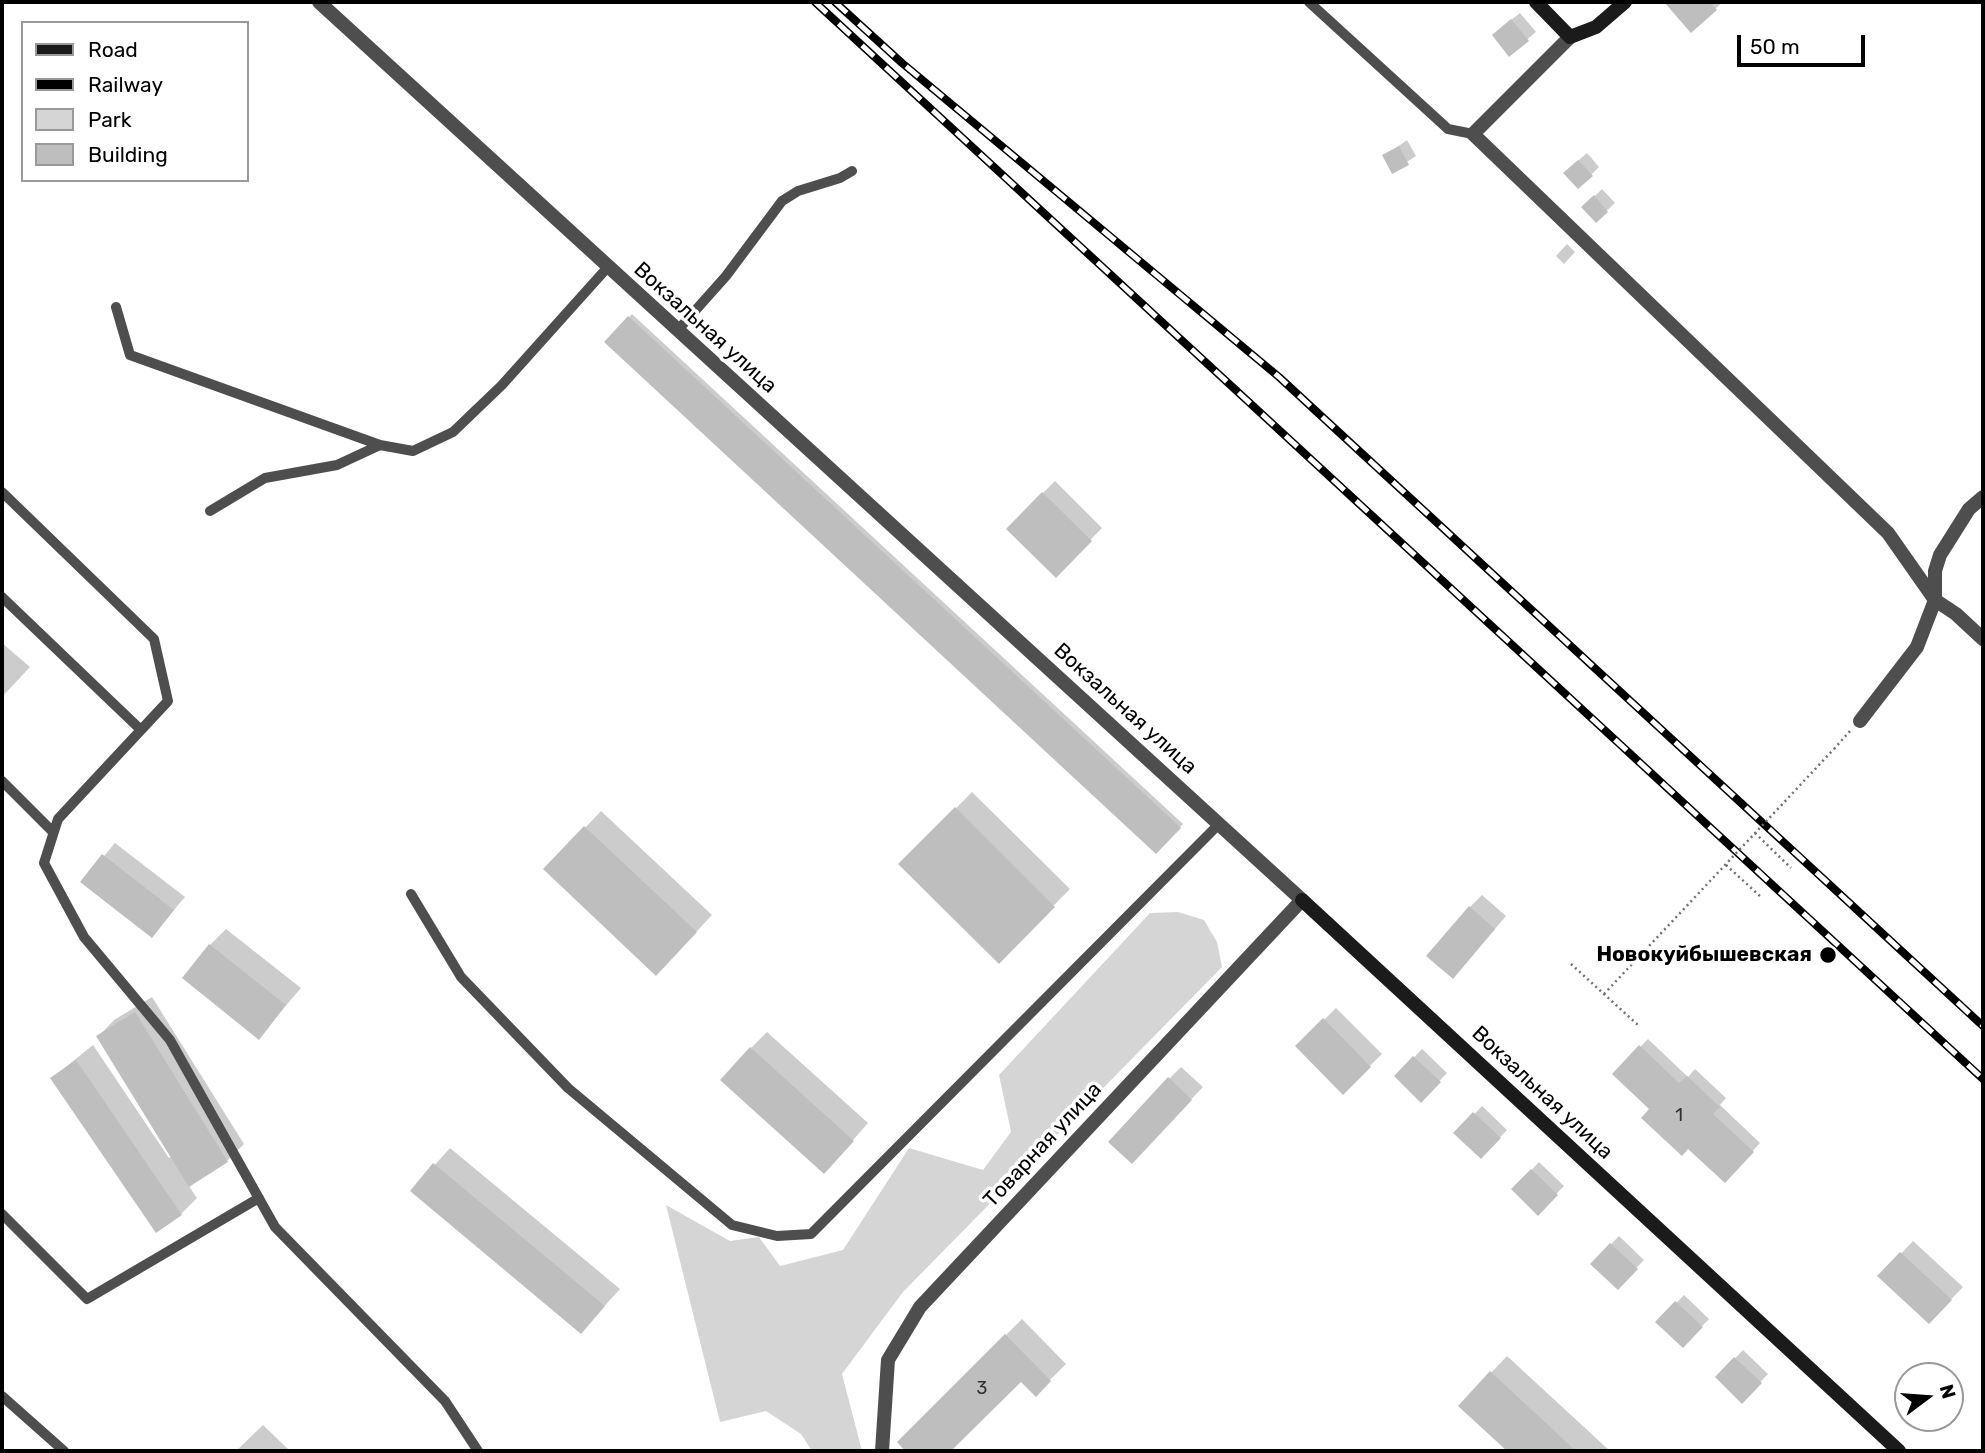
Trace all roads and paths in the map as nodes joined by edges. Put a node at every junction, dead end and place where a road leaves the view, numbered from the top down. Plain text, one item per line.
1 (319, 2) edge
2 (1309, 2) edge
3 (1536, 2) edge
4 (1625, 2) edge
5 (1570, 37) junction
6 (1473, 134) junction
7 (852, 171) dead end
8 (607, 268) junction
9 (116, 307) dead end
10 (677, 331) junction
11 (380, 445) junction
12 (2, 492) edge
13 (1983, 497) edge
14 (210, 512) dead end
15 (2, 597) edge
16 (1935, 600) junction
17 (1983, 639) edge
18 (1860, 721) joint
19 (141, 730) junction
20 (2, 781) edge
21 (1220, 823) junction
22 (54, 832) junction
23 (1755, 833) junction
24 (1726, 865) junction
25 (1791, 868) dead end
26 (411, 894) dead end
27 (1761, 897) dead end
28 (1302, 900) junction
29 (1571, 964) dead end
30 (1604, 994) junction
31 (1638, 1025) dead end
32 (259, 1198) junction
33 (2, 1214) edge
34 (2, 1396) edge
35 (64, 1451) edge
36 (478, 1451) edge
37 (882, 1451) edge
38 (1899, 1451) edge

1 - 8 street, Вокзальная улица
2 - 6 lane
3 - 5 street
4 - 5 street
5 - 6 street
6 - 16 street
7 - 10 lane
8 - 10 street, Вокзальная улица
8 - 11 lane
9 - 11 lane
10 - 21 street, Вокзальная улица
11 - 14 lane
12 - 19 lane
13 - 16 street
15 - 19 lane
16 - 17 street
16 - 18 street
18 - 23 path, bridge
19 - 22 lane
20 - 22 lane
21 - 26 lane
21 - 28 street, Вокзальная улица
22 - 32 lane
23 - 24 path, bridge
23 - 25 path
24 - 27 path
24 - 30 path, bridge
28 - 37 street, Товарная улица
28 - 38 street, Вокзальная улица
29 - 30 path
30 - 31 path
32 - 33 lane
32 - 36 lane
34 - 35 lane

